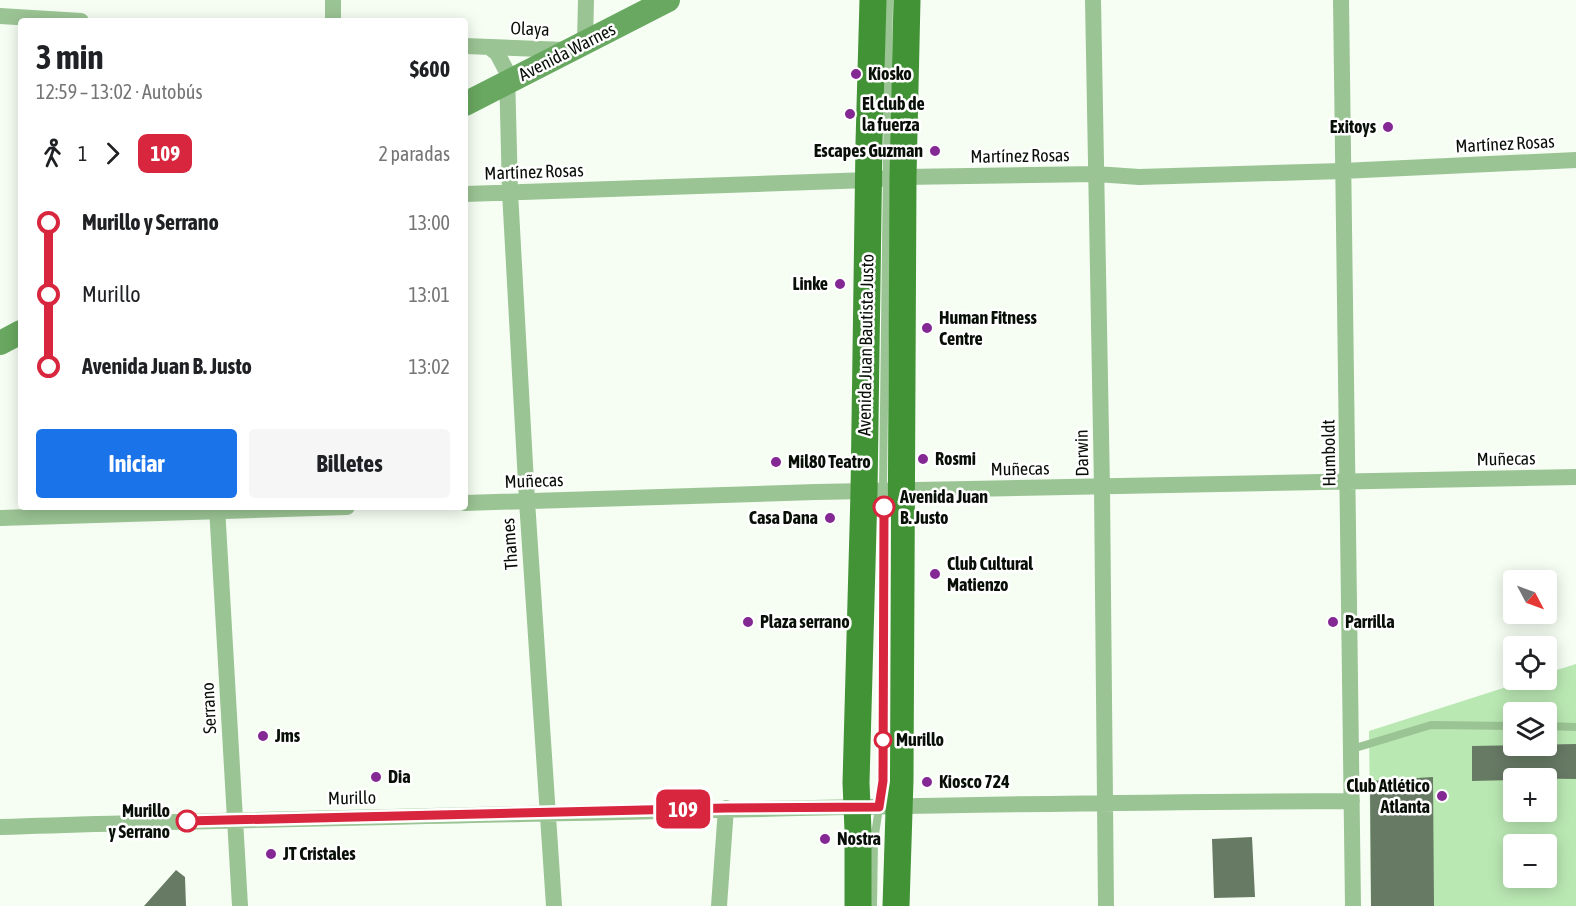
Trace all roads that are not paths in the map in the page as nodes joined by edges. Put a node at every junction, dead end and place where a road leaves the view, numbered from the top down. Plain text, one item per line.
1 (333, 0) edge
2 (586, 0) edge
3 (668, 0) edge
4 (873, 0) edge
5 (889, 0) edge
6 (908, 0) edge
7 (1094, 0) edge
8 (1341, 0) edge
9 (0, 16) edge
10 (32, 18) edge
11 (333, 18) edge
12 (468, 46) edge
13 (577, 46) junction
14 (489, 47) junction
15 (888, 75) junction
16 (486, 93) edge
17 (1576, 160) edge
18 (1342, 171) junction
19 (1096, 174) junction
20 (886, 179) junction
21 (510, 192) junction
22 (468, 194) edge
23 (18, 334) edge
24 (0, 343) edge
25 (1576, 477) edge
26 (1349, 480) junction
27 (1102, 488) junction
28 (883, 491) junction
29 (527, 501) junction
30 (468, 503) edge
31 (194, 510) edge
32 (218, 510) edge
33 (0, 518) edge
34 (1503, 726) edge
35 (1557, 726) edge
36 (1576, 727) edge
37 (1352, 749) junction
38 (1352, 801) junction
39 (1104, 802) junction
40 (878, 806) junction
41 (726, 808) junction
42 (549, 813) junction
43 (235, 819) junction
44 (0, 827) edge
45 (240, 906) edge
46 (554, 906) edge
47 (719, 906) edge
48 (858, 906) edge
49 (873, 906) edge
50 (896, 906) edge
51 (1106, 906) edge
52 (1353, 906) edge

1 - 11 street
2 - 13 street
3 - 13 main road, Avenida Warnes
4 - 20 main road, Avenida Juan Bautista Justo
5 - 15 lane
6 - 20 main road, Avenida Juan Bautista Justo
7 - 19 street, Darwin
8 - 18 street, Humboldt
9 - 10 street
12 - 14 street, Olaya
13 - 14 street, Olaya
13 - 16 main road, Avenida Warnes
14 - 16 street, Olaya
15 - 20 lane
15 - 20 lane
16 - 21 street, Thames
17 - 18 street, Martínez Rosas
18 - 19 street, Martínez Rosas
18 - 26 street, Humboldt
19 - 20 street, Martínez Rosas
19 - 27 street, Darwin
20 - 21 street, Martínez Rosas
20 - 28 main road, Avenida Juan Bautista Justo
20 - 28 main road, Avenida Juan Bautista Justo
21 - 22 street, Martínez Rosas
21 - 29 street, Thames
23 - 24 main road
25 - 26 street, Muñecas
26 - 27 street, Muñecas
26 - 37 street, Humboldt
27 - 28 street, Muñecas
27 - 39 street, Darwin
28 - 29 street, Muñecas
28 - 40 main road, Avenida Juan Bautista Justo
28 - 40 main road, Avenida Juan Bautista Justo
29 - 30 street, Muñecas
29 - 42 street, Thames
31 - 33 street
32 - 43 street, Serrano
34 - 37 lane
35 - 36 lane
37 - 38 street, Humboldt
38 - 39 street, Murillo
38 - 52 street, Humboldt
39 - 40 street, Murillo
39 - 51 street, Darwin
40 - 41 street, Murillo
40 - 48 main road, Avenida Juan Bautista Justo
40 - 49 lane
40 - 50 main road, Avenida Juan Bautista Justo
41 - 42 street, Murillo
41 - 47 street
42 - 43 street, Murillo
42 - 46 street, Thames
43 - 44 street, Murillo
43 - 45 street, Serrano

